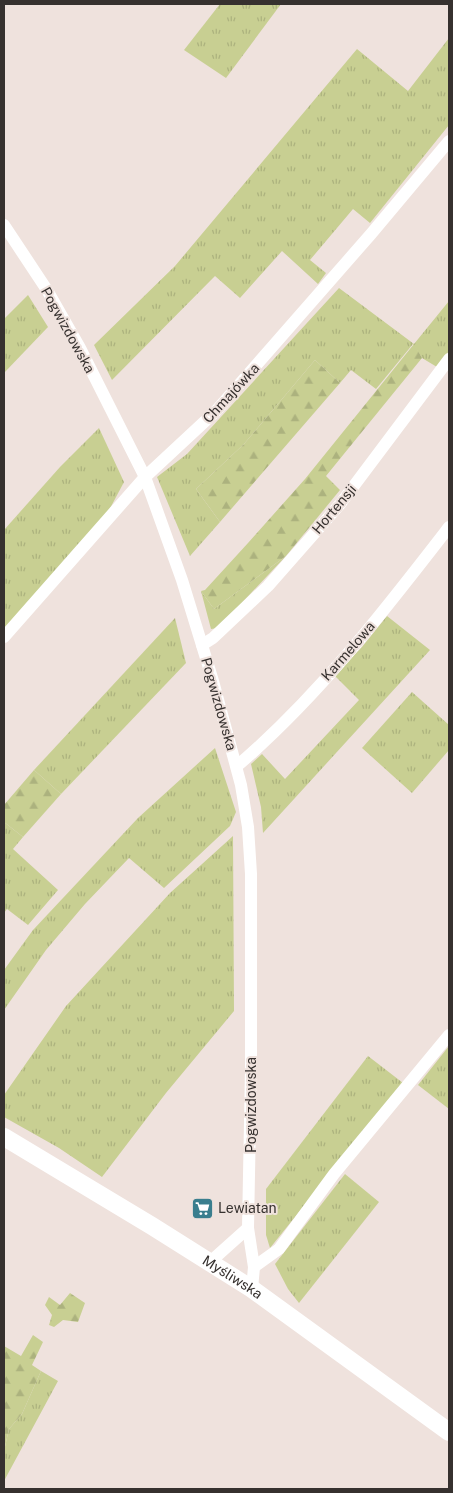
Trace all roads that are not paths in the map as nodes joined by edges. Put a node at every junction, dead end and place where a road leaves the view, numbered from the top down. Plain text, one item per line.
1 (449, 141) edge
2 (4, 226) edge
3 (449, 359) edge
4 (145, 478) junction
5 (449, 527) edge
6 (4, 637) edge
7 (202, 645) junction
8 (237, 766) junction
9 (449, 1035) edge
10 (4, 1137) edge
11 (248, 1228) junction
12 (210, 1262) junction
13 (254, 1267) junction
14 (252, 1289) junction
15 (449, 1432) edge

1 - 4 street, Chmajówka
2 - 4 street, Pogwizdowska
3 - 7 street, Hortensji
4 - 6 street, Chmajówka
4 - 7 street, Pogwizdowska
5 - 8 street, Karmelowa
7 - 8 street, Pogwizdowska
8 - 11 street, Pogwizdowska
9 - 13 street
10 - 12 street, Myśliwska
11 - 12 street
11 - 13 street, Pogwizdowska
12 - 14 street, Myśliwska
13 - 14 street, Pogwizdowska
14 - 15 street, Myśliwska

